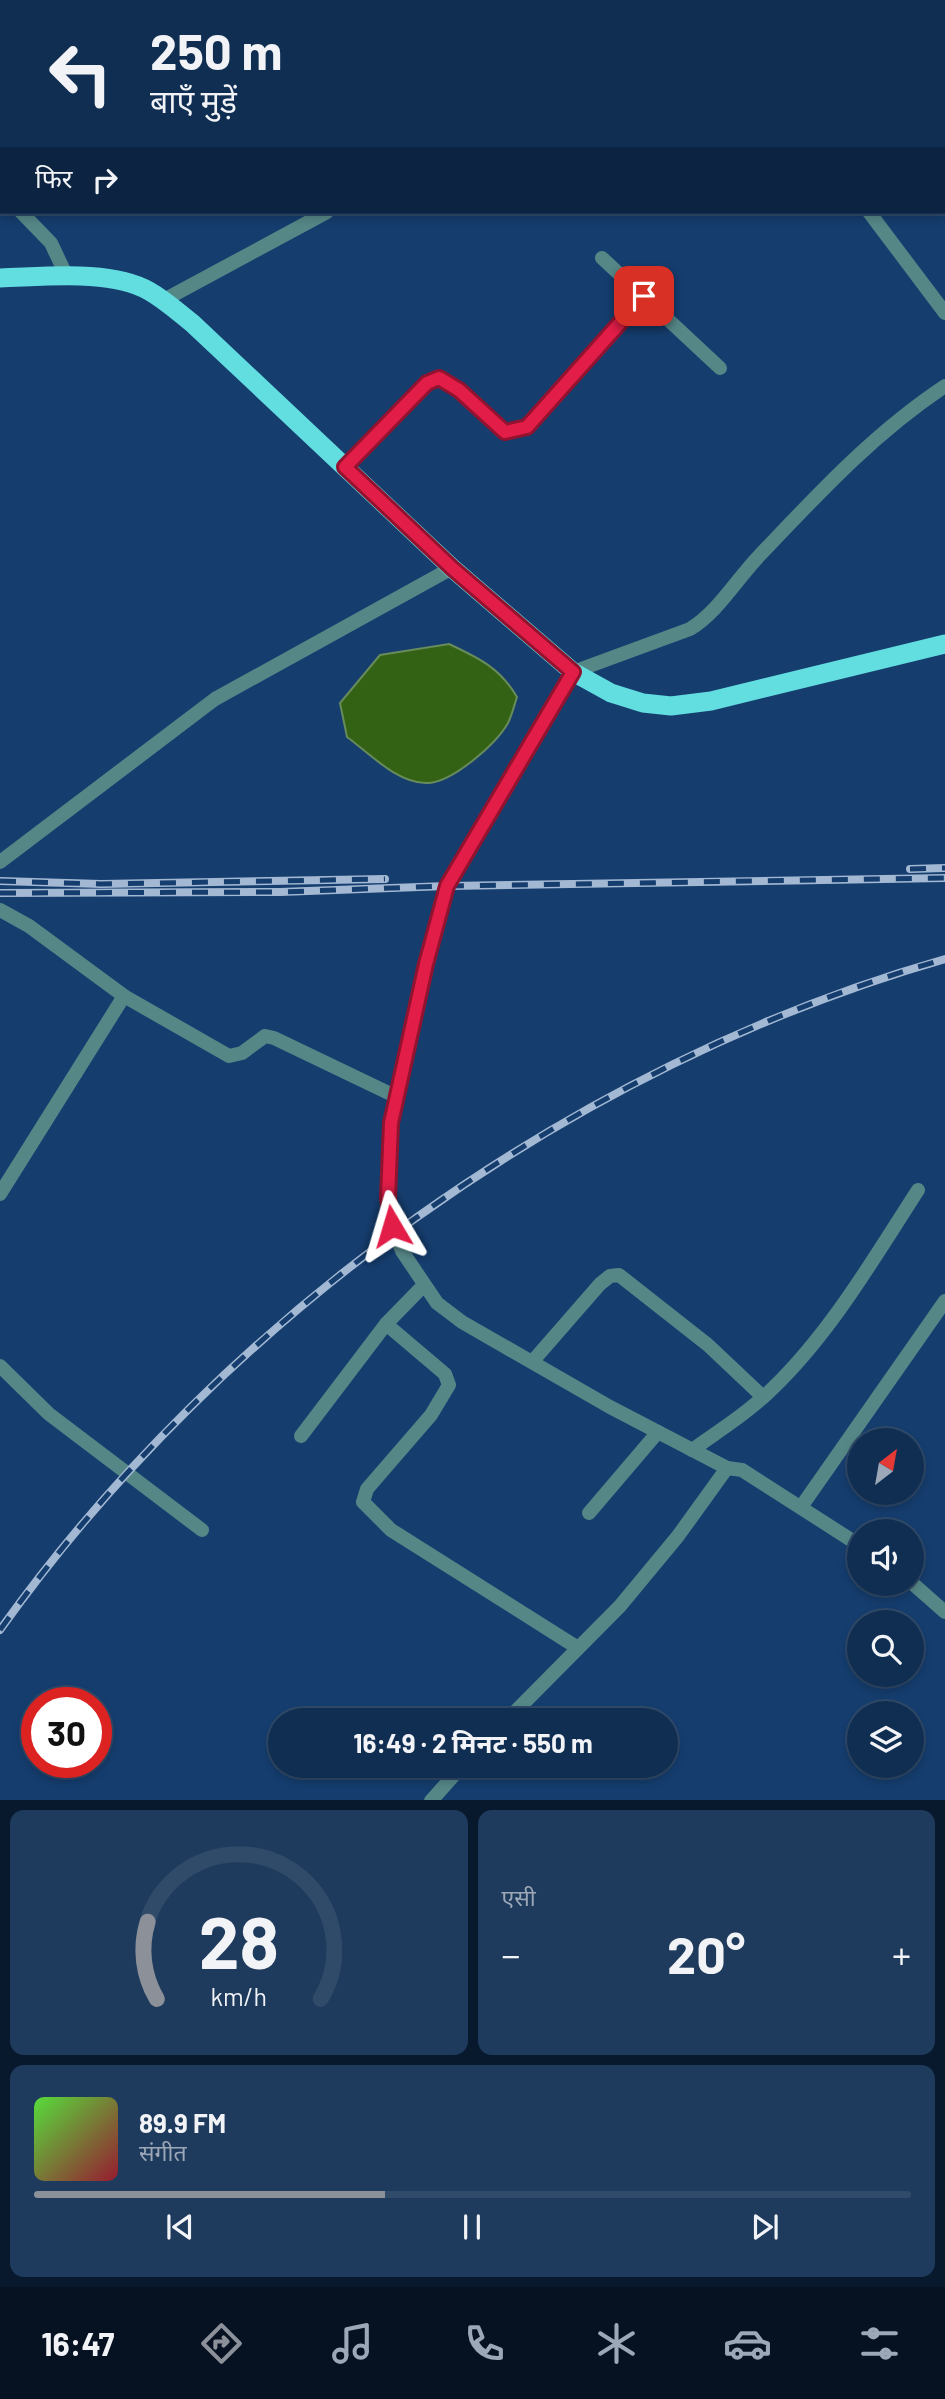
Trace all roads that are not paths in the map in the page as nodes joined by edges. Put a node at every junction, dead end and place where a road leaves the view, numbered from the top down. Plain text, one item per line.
1 (23, 214) edge
2 (323, 214) edge
3 (871, 214) edge
4 (602, 258) dead end
5 (67, 277) junction
6 (0, 278) edge
7 (644, 296) junction
8 (163, 300) junction
9 (945, 313) edge
10 (720, 368) dead end
11 (945, 386) edge
12 (345, 467) junction
13 (452, 568) junction
14 (945, 645) edge
15 (573, 672) junction
16 (0, 862) edge
17 (0, 910) edge
18 (124, 996) junction
19 (397, 1097) junction
20 (918, 1190) dead end
21 (0, 1194) edge
22 (424, 1285) junction
23 (945, 1301) edge
24 (386, 1324) junction
25 (532, 1362) junction
26 (0, 1366) edge
27 (763, 1397) junction
28 (658, 1432) junction
29 (301, 1436) dead end
30 (692, 1450) junction
31 (727, 1468) junction
32 (801, 1507) junction
33 (589, 1513) dead end
34 (202, 1530) dead end
35 (847, 1537) edge
36 (924, 1594) edge
37 (945, 1612) edge
38 (578, 1648) junction
39 (519, 1708) edge
40 (451, 1778) edge
41 (432, 1800) edge

1 - 5 street
2 - 8 street
3 - 9 street
4 - 7 street
5 - 6 highway
5 - 8 highway
7 - 10 street
7 - 12 street
8 - 12 highway
11 - 15 street
12 - 13 highway
13 - 15 highway
13 - 16 street
14 - 15 highway
15 - 19 street
17 - 18 street
18 - 19 street
18 - 21 street
19 - 22 street
20 - 27 street
22 - 24 street
22 - 25 street
23 - 32 street
24 - 29 street
24 - 38 street
25 - 27 street
25 - 28 street
26 - 34 street
27 - 30 street
28 - 30 street
28 - 33 street
30 - 31 street
31 - 32 street
31 - 38 street
32 - 35 street
36 - 37 street
38 - 39 street
40 - 41 street

